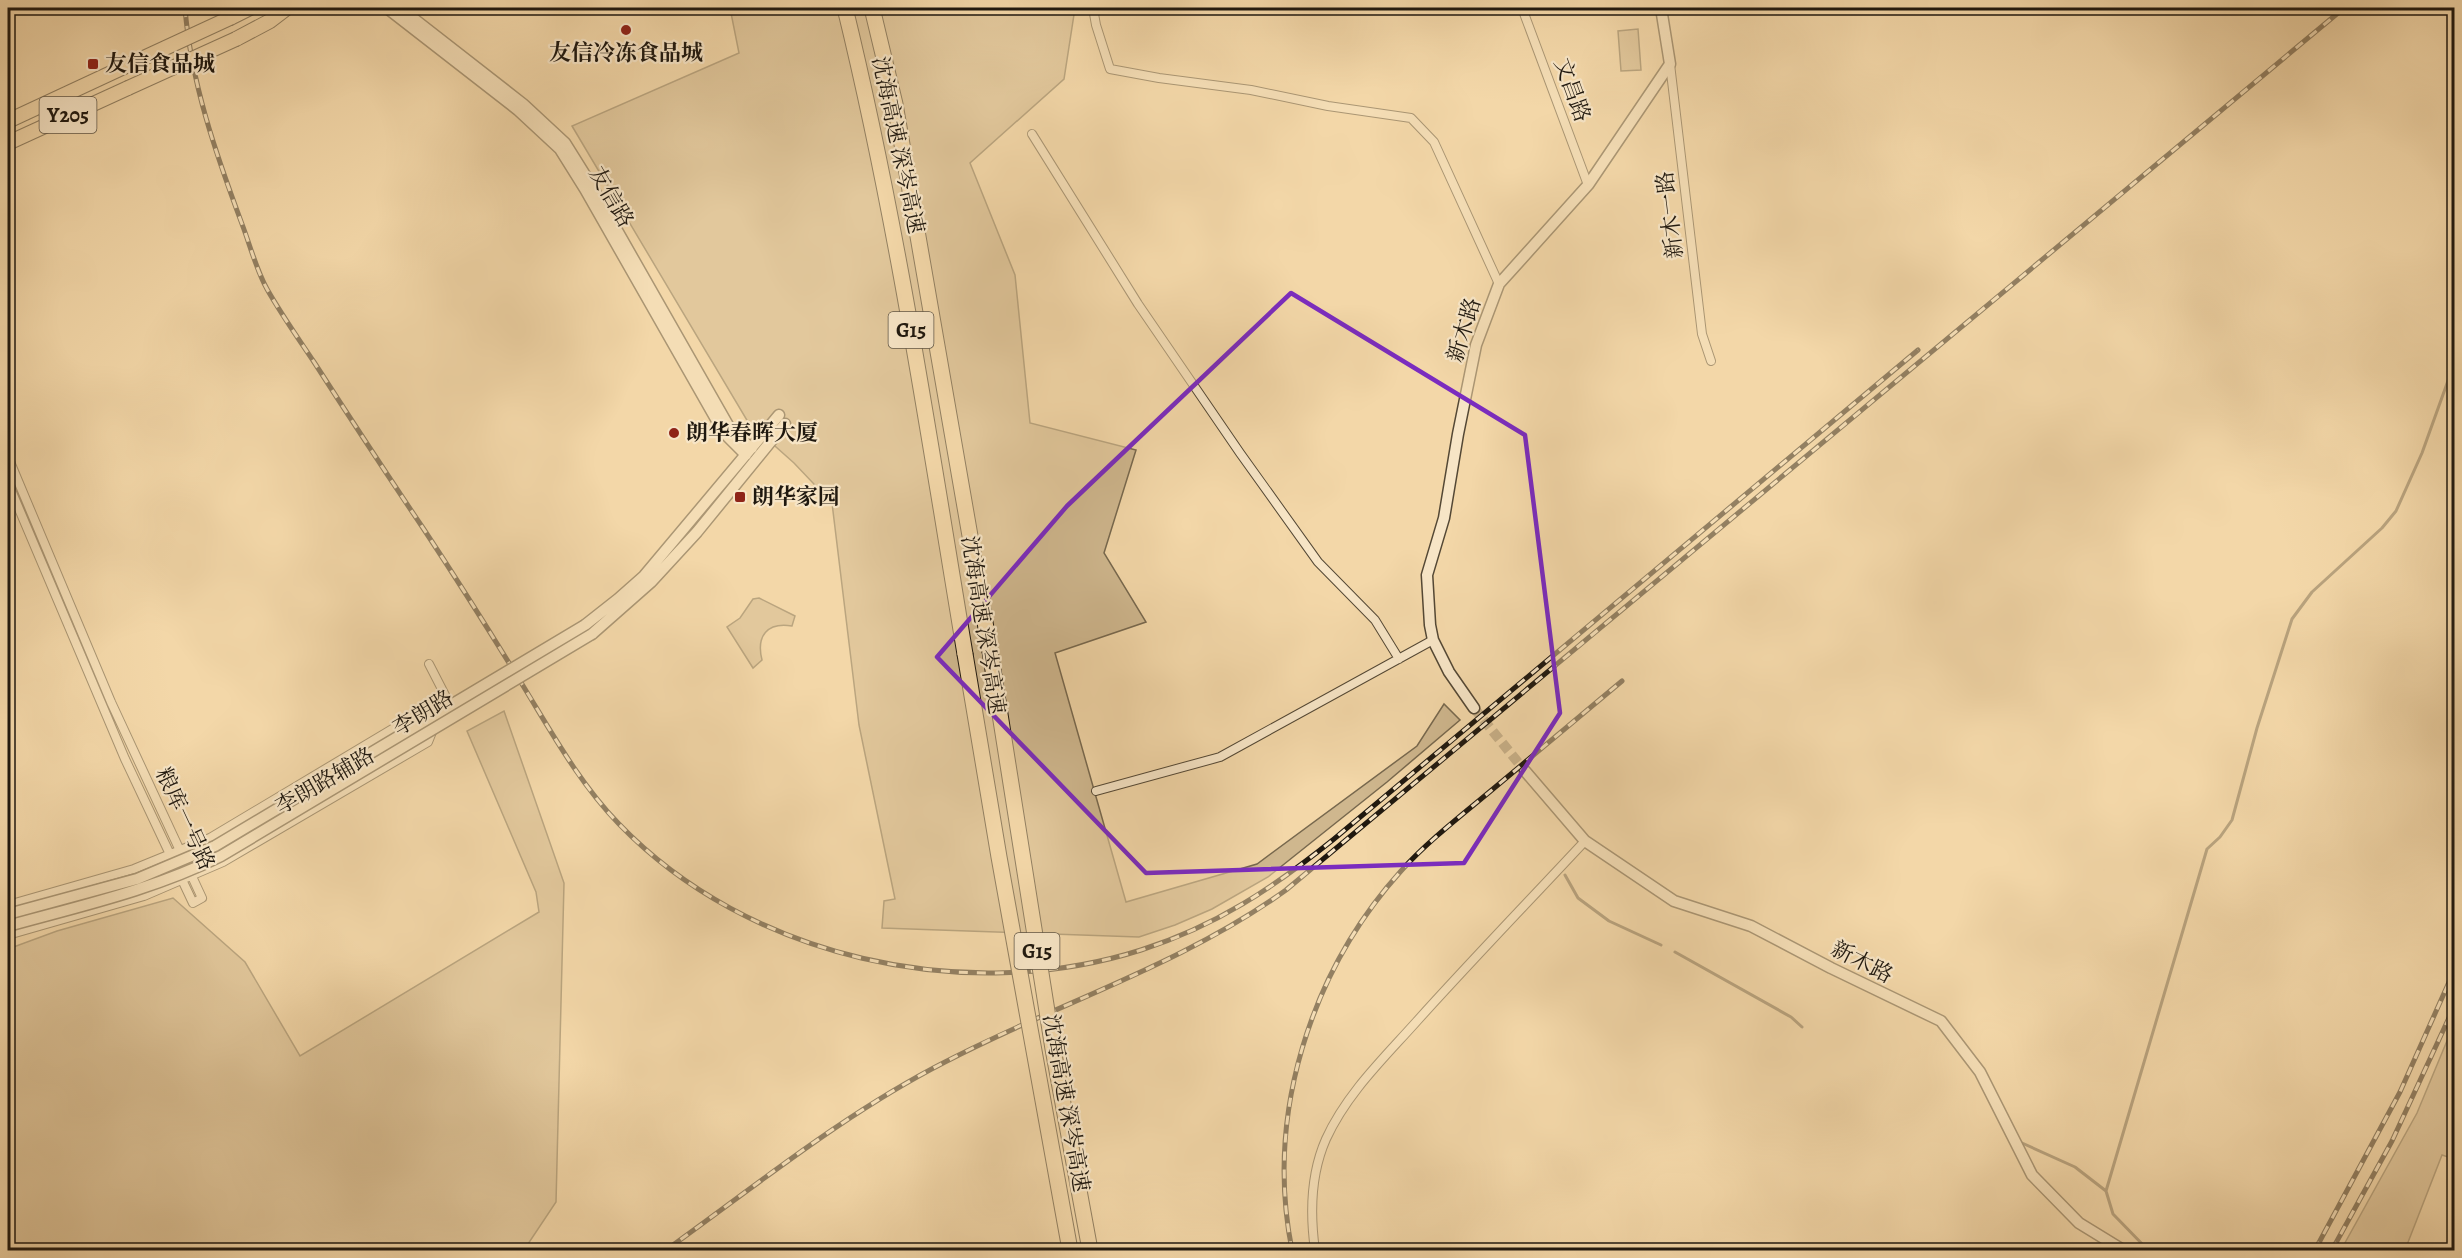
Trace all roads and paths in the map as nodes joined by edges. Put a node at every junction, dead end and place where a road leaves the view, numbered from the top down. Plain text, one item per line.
1 (250, 8) edge
2 (287, 8) edge
3 (387, 8) edge
4 (400, 8) edge
5 (845, 8) edge
6 (873, 8) edge
7 (1093, 8) edge
8 (1522, 8) edge
9 (1661, 8) edge
10 (1670, 64) junction
11 (8, 121) edge
12 (1032, 134) dead end
13 (8, 143) edge
14 (1588, 185) junction
15 (1499, 284) junction
16 (1711, 361) dead end
17 (749, 451) junction
18 (8, 457) edge
19 (8, 483) edge
20 (589, 629) junction
21 (1433, 639) junction
22 (1399, 658) junction
23 (429, 664) dead end
24 (446, 697) junction
25 (1474, 708) tunnel mouth
26 (1525, 771) tunnel mouth
27 (1096, 791) dead end
28 (1585, 842) junction
29 (181, 851) junction
30 (172, 855) junction
31 (192, 877) junction
32 (183, 881) junction
33 (8, 905) edge
34 (8, 914) edge
35 (8, 926) edge
36 (8, 935) edge
37 (1070, 1251) edge
38 (1090, 1251) edge
39 (1316, 1251) edge
40 (2123, 1251) edge

1 - 11 main road, Y205, bridge
2 - 13 main road, Y205, bridge
3 - 17 street, 友信路
4 - 17 street, 友信路
5 - 37 highway, 沈海高速 深岑高速 / G15, bridge
6 - 38 highway, 沈海高速 深岑高速 / G15, bridge
7 - 15 street
8 - 14 street, 文昌路
9 - 10 street
10 - 14 street, 新木路
10 - 16 street, 新木一路
12 - 22 street
14 - 15 street, 新木路
15 - 21 street, 新木路
17 - 20 street, 李朗路
17 - 20 street, 李朗路
18 - 29 street, 粮库一号路
19 - 30 street, 粮库一号路
20 - 34 street, 李朗路, bridge
20 - 35 street, 李朗路, bridge
21 - 22 street
21 - 25 street, 新木路
22 - 27 street
23 - 24 street
24 - 29 street, 李朗路辅路
24 - 31 street, 李朗路辅路
26 - 28 street, 新木路
28 - 39 street
28 - 40 street, 新木路
29 - 30 street, 李朗路辅路
29 - 31 street, 粮库一号路
30 - 32 street, 粮库一号路
30 - 33 street, 李朗路辅路
31 - 32 street, 李朗路辅路
31 - 32 street, 粮库一号路
32 - 36 street, 李朗路辅路

